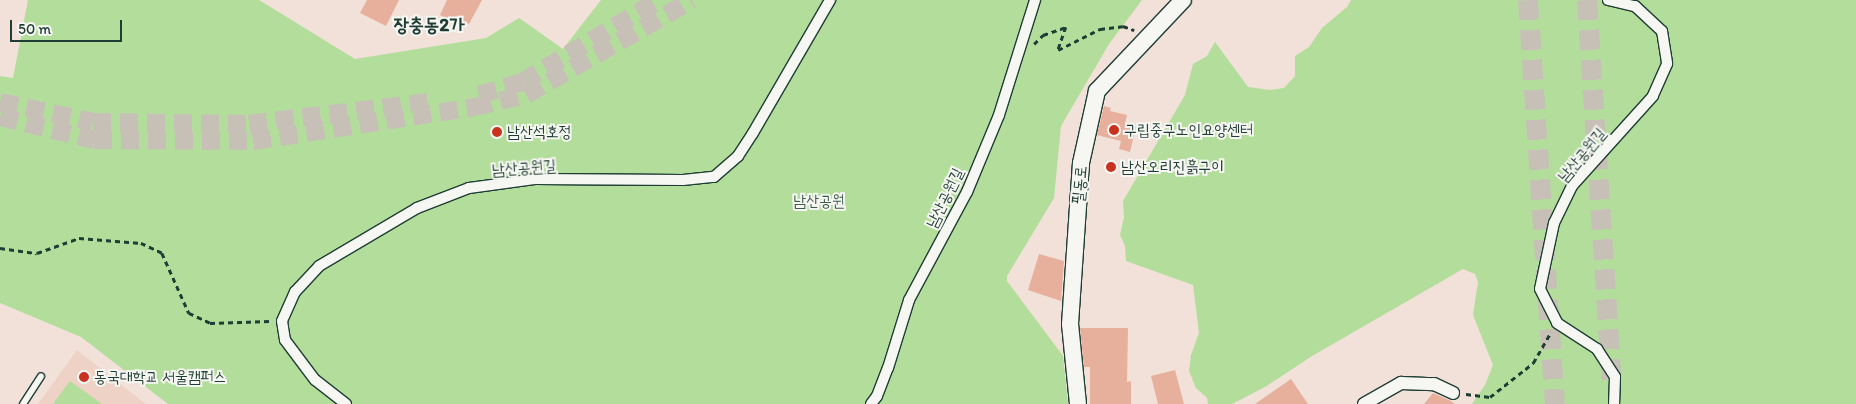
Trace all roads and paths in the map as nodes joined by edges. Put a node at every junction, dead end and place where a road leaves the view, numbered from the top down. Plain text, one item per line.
1 (830, 0) edge
2 (1035, 0) edge
3 (1183, 0) edge
4 (1608, 0) edge
5 (1150, 34) junction
6 (1016, 60) junction
7 (0, 248) edge
8 (282, 321) junction
9 (1557, 323) junction
10 (41, 376) dead end
11 (1453, 393) joint
12 (23, 404) edge
13 (346, 404) edge
14 (870, 404) edge
15 (1078, 404) edge
16 (1364, 404) edge
17 (1614, 404) edge

1 - 8 street, 남산공원길
2 - 6 street, 남산공원길
3 - 5 street, 필동로
4 - 9 street, 남산공원길
5 - 6 path
5 - 15 street, 필동로
6 - 14 street, 남산공원길
7 - 8 path
8 - 13 street
9 - 11 path
9 - 17 street
10 - 12 lane
11 - 16 street

